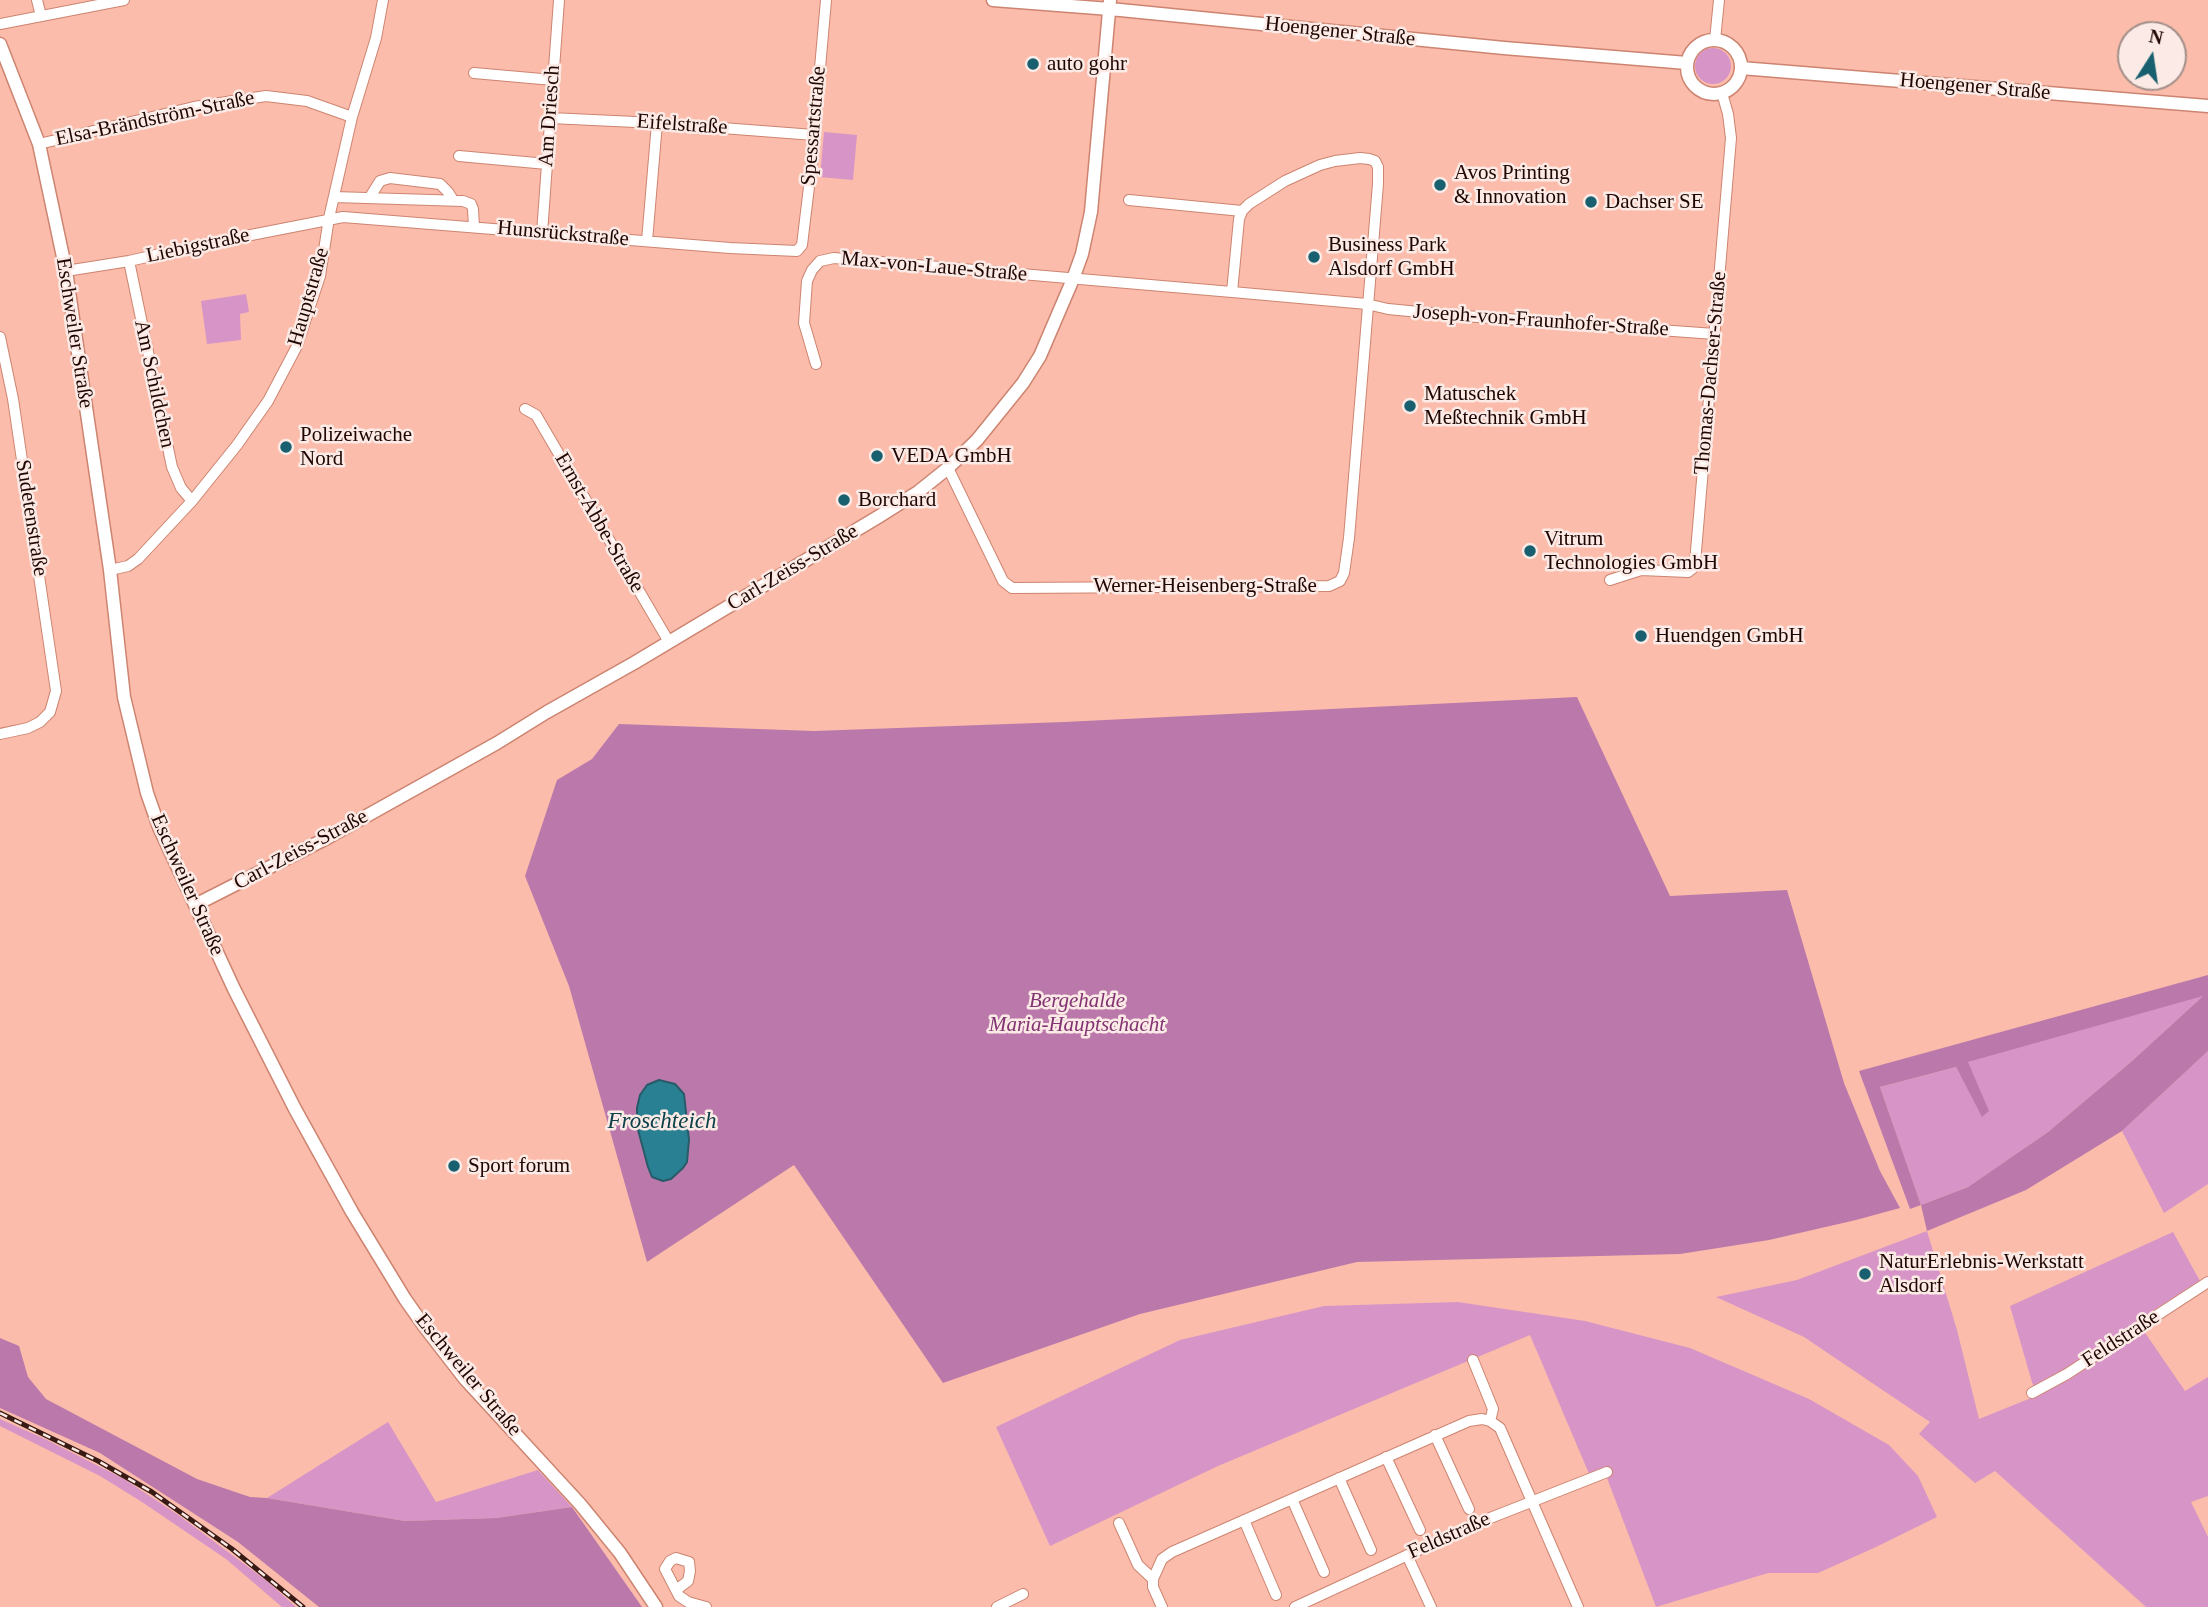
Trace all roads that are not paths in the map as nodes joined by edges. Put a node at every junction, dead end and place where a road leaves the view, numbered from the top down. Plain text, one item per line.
1 (37, 0) edge
2 (124, 0) edge
3 (383, 0) edge
4 (559, 0) edge
5 (825, 0) edge
6 (993, 0) edge
7 (1718, 0) edge
8 (1110, 4) edge
9 (41, 16) junction
10 (0, 24) edge
11 (1715, 40) junction
12 (0, 44) edge
13 (1687, 63) junction
14 (1741, 68) junction
15 (474, 73) dead end
16 (553, 80) junction
17 (1722, 93) junction
18 (2208, 106) edge
19 (352, 117) junction
20 (550, 118) junction
21 (657, 122) junction
22 (814, 135) junction
23 (39, 144) junction
24 (459, 156) dead end
25 (547, 164) junction
26 (334, 197) junction
27 (370, 197) junction
28 (453, 200) junction
29 (1129, 200) dead end
30 (1242, 211) junction
31 (330, 218) junction
32 (474, 227) junction
33 (542, 233) junction
34 (647, 241) junction
35 (797, 251) joint
36 (129, 261) junction
37 (66, 271) junction
38 (1073, 279) junction
39 (1232, 292) junction
40 (1367, 304) junction
41 (1715, 334) junction
42 (0, 337) edge
43 (816, 364) dead end
44 (13, 399) junction
45 (0, 403) edge
46 (525, 409) dead end
47 (948, 468) junction
48 (192, 501) junction
49 (110, 570) junction
50 (1610, 580) dead end
51 (669, 642) junction
52 (0, 734) edge
53 (195, 905) junction
54 (2208, 1282) edge
55 (1473, 1360) dead end
56 (2032, 1393) dead end
57 (1490, 1421) junction
58 (1435, 1435) junction
59 (1386, 1457) junction
60 (1607, 1472) dead end
61 (1339, 1478) junction
62 (1292, 1499) junction
63 (1532, 1501) junction
64 (1469, 1509) dead end
65 (1244, 1520) junction
66 (1119, 1523) dead end
67 (1420, 1530) dead end
68 (1371, 1550) dead end
69 (1407, 1555) junction
70 (1324, 1572) dead end
71 (1153, 1579) junction
72 (676, 1590) dead end
73 (1023, 1594) dead end
74 (1276, 1595) dead end
75 (656, 1607) edge
76 (706, 1607) edge
77 (996, 1607) edge
78 (1162, 1607) edge
79 (1294, 1607) edge
80 (1431, 1607) edge
81 (1578, 1607) edge

1 - 9 street
2 - 9 street
3 - 19 street, Hauptstraße
4 - 16 street, Am Driesch
5 - 22 street, Spessartstraße
6 - 8 street, Hoengener Straße
7 - 11 street
8 - 13 street, Hoengener Straße
8 - 38 street, Carl-Zeiss-Straße
9 - 10 street
11 - 13 street
11 - 14 street
12 - 23 street, Eschweiler Straße
13 - 17 street
14 - 17 street
14 - 18 street, Hoengener Straße
15 - 16 street
16 - 20 street, Am Driesch
17 - 41 street, Thomas-Dachser-Straße
19 - 23 street, Elsa-Brändström-Straße
19 - 26 street, Hauptstraße
20 - 21 street, Eifelstraße
20 - 25 street, Am Driesch
21 - 22 street, Eifelstraße
21 - 34 street
22 - 35 street, Spessartstraße
23 - 37 street, Eschweiler Straße
24 - 25 street
25 - 33 street, Am Driesch
26 - 27 street
26 - 31 street, Hauptstraße
27 - 28 street
27 - 28 street
28 - 32 street
29 - 30 street
30 - 39 street
30 - 40 street
31 - 32 street, Hunsrückstraße
31 - 36 street, Liebigstraße
31 - 48 street, Hauptstraße
32 - 33 street, Hunsrückstraße
33 - 34 street, Hunsrückstraße
34 - 35 street, Hunsrückstraße
36 - 37 street, Liebigstraße
36 - 48 street, Am Schildchen
37 - 49 street, Eschweiler Straße
38 - 39 street, Joseph-von-Fraunhofer-Straße
38 - 43 street, Max-von-Laue-Straße
38 - 47 street, Carl-Zeiss-Straße
39 - 40 street, Joseph-von-Fraunhofer-Straße
40 - 41 street, Joseph-von-Fraunhofer-Straße
40 - 47 street, Werner-Heisenberg-Straße
41 - 50 street, Thomas-Dachser-Straße
42 - 44 street, Sudetenstraße
44 - 45 street
44 - 52 street, Sudetenstraße
46 - 51 street, Ernst-Abbe-Straße
47 - 51 street, Carl-Zeiss-Straße
48 - 49 street, Hauptstraße
49 - 53 street, Eschweiler Straße
51 - 53 street, Carl-Zeiss-Straße
53 - 75 street, Eschweiler Straße
54 - 56 street, Feldstraße
55 - 57 street
57 - 58 street
57 - 63 street
58 - 59 street
58 - 64 street
59 - 61 street
59 - 67 street
60 - 63 street, Feldstraße
61 - 62 street
61 - 68 street
62 - 65 street
62 - 70 street
63 - 69 street, Feldstraße
63 - 81 street
65 - 71 street
65 - 74 street
66 - 71 street
69 - 79 street, Feldstraße
69 - 80 street
71 - 78 street
72 - 76 street
73 - 77 street

